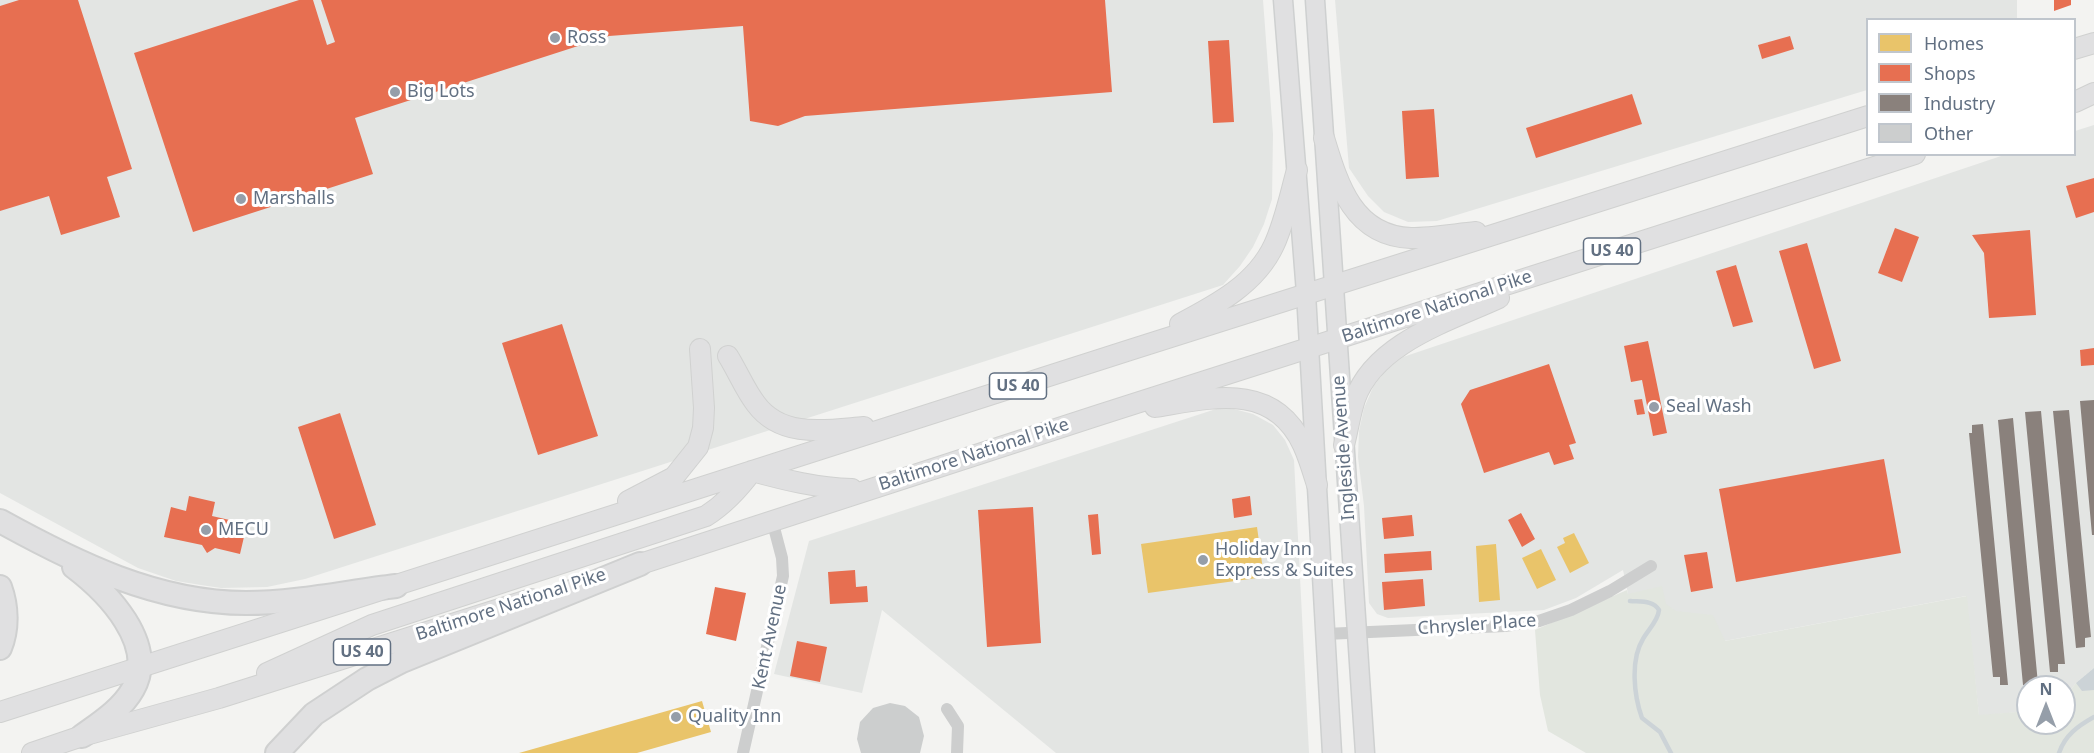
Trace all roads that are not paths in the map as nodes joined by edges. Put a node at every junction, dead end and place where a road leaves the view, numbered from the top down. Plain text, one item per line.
1 (1283, 0) edge
2 (1315, 0) edge
3 (2094, 43) edge
4 (2076, 48) edge
5 (1866, 117) edge
6 (1324, 138) junction
7 (1909, 156) edge
8 (1297, 170) junction
9 (1512, 229) junction
10 (1579, 262) junction
11 (1334, 285) junction
12 (1306, 294) junction
13 (1336, 339) junction
14 (1309, 347) junction
15 (700, 349) dead end
16 (1133, 349) junction
17 (728, 356) dead end
18 (1099, 415) junction
19 (902, 424) junction
20 (1344, 445) junction
21 (752, 471) junction
22 (1317, 485) junction
23 (868, 489) junction
24 (772, 520) junction
25 (0, 521) edge
26 (577, 528) junction
27 (51, 549) junction
28 (640, 564) junction
29 (1652, 566) dead end
30 (396, 586) junction
31 (0, 587) edge
32 (1357, 632) junction
33 (1325, 634) junction
34 (0, 648) edge
35 (141, 668) junction
36 (219, 698) junction
37 (947, 709) dead end
38 (0, 712) edge
39 (82, 736) junction
40 (32, 753) edge
41 (278, 753) edge
42 (744, 753) edge
43 (957, 753) edge
44 (1332, 753) edge
45 (1365, 753) edge

1 - 8 main road, Ingleside Avenue
2 - 6 main road, Ingleside Avenue
3 - 4 main road
5 - 9 main road, US 40
6 - 9 main road
6 - 11 main road, Ingleside Avenue
7 - 10 main road, Baltimore National Pike / US 40
8 - 12 main road, Ingleside Avenue
8 - 16 main road
9 - 11 main road, US 40
10 - 13 main road, Baltimore National Pike / US 40
10 - 20 main road
11 - 12 main road, US 40
11 - 13 main road, Ingleside Avenue
12 - 14 main road, Ingleside Avenue
12 - 16 main road, US 40
13 - 14 main road, Baltimore National Pike / US 40
13 - 20 main road, Ingleside Avenue
14 - 18 main road, Baltimore National Pike / US 40
14 - 22 main road, Ingleside Avenue
15 - 26 main road
16 - 19 main road, US 40
17 - 19 main road
18 - 22 main road
18 - 23 main road, Baltimore National Pike / US 40
19 - 21 main road, US 40
20 - 32 main road, Ingleside Avenue
21 - 23 main road
21 - 26 main road, US 40
21 - 36 main road
22 - 33 main road, Ingleside Avenue
23 - 24 main road, Baltimore National Pike / US 40
24 - 28 main road, Baltimore National Pike / US 40
24 - 42 street, Kent Avenue
25 - 27 highway
26 - 30 main road, US 40
27 - 30 highway
27 - 35 highway
28 - 36 main road, Baltimore National Pike / US 40
28 - 41 highway
29 - 32 street, Chrysler Place
30 - 35 main road, US 40
31 - 34 highway
32 - 33 street, Chrysler Place
32 - 45 main road, Ingleside Avenue
33 - 44 main road, Ingleside Avenue
35 - 38 main road, US 40
35 - 39 highway
36 - 39 main road, Baltimore National Pike / US 40
37 - 43 street
39 - 40 main road, Baltimore National Pike / US 40

